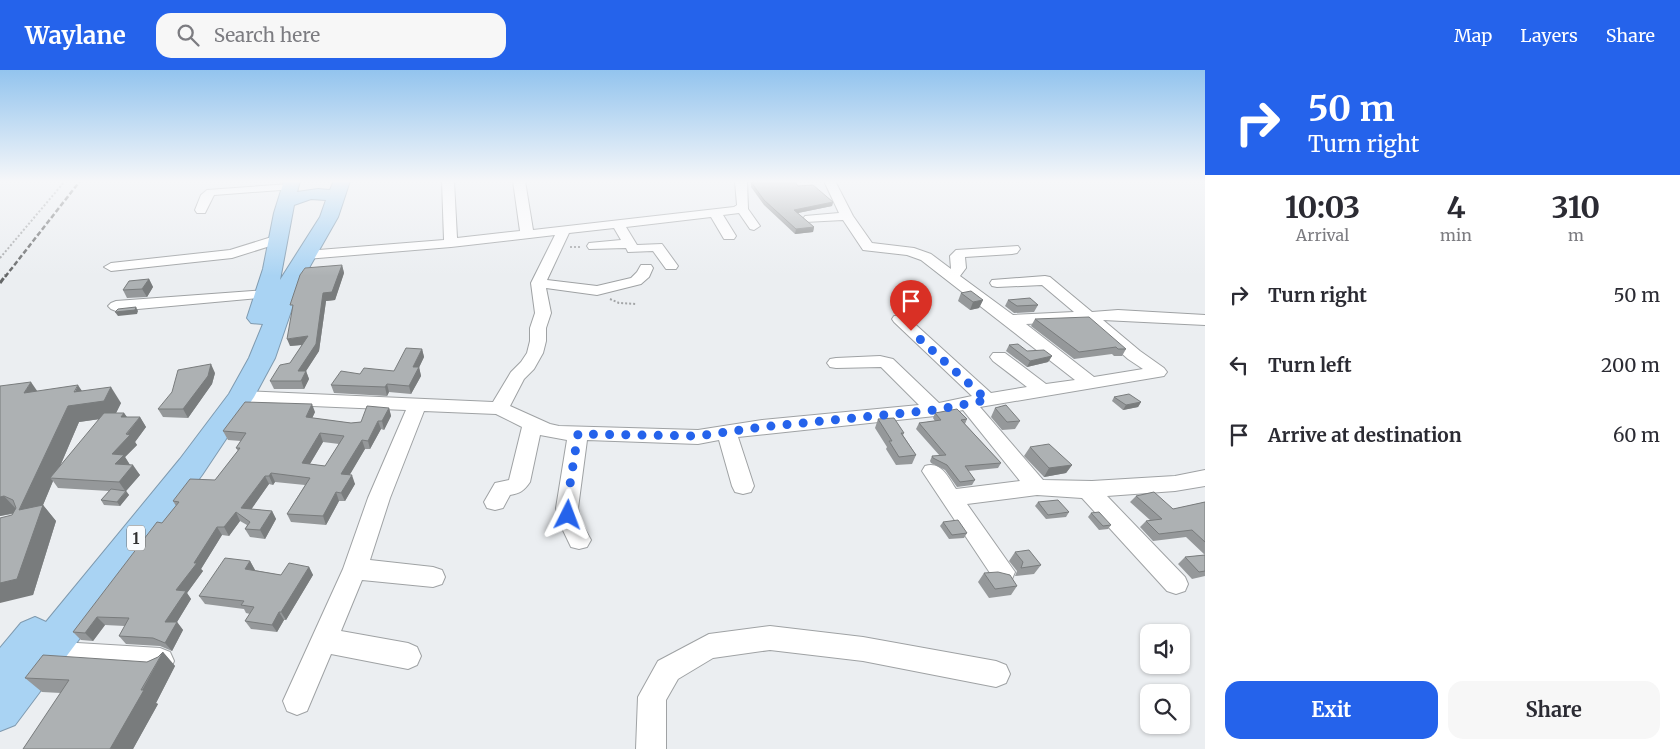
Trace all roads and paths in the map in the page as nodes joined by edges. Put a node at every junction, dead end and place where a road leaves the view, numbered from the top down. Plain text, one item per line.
1 (38, 213) edge
2 (284, 213) edge
3 (330, 213) edge
4 (450, 213) edge
5 (525, 213) edge
6 (715, 213) joint
7 (745, 213) edge
8 (845, 213) edge
9 (847, 216) junction
10 (810, 219) dead end
11 (618, 223) junction
12 (754, 226) dead end
13 (564, 230) junction
14 (527, 234) junction
15 (729, 236) dead end
16 (278, 239) junction
17 (451, 243) junction
18 (630, 244) junction
19 (594, 246) joint
20 (556, 247) junction
21 (1013, 249) dead end
22 (306, 255) junction
23 (0, 258) edge
24 (672, 266) dead end
25 (111, 267) dead end
26 (646, 268) dead end
27 (952, 276) junction
28 (538, 283) junction
29 (997, 283) dead end
30 (597, 292) junction
31 (266, 294) junction
32 (637, 304) dead end
33 (116, 306) dead end
34 (1088, 316) junction
35 (900, 319) dead end
36 (1009, 319) junction
37 (1205, 320) edge
38 (256, 350) junction
39 (999, 357) dead end
40 (836, 363) dead end
41 (1090, 383) junction
42 (1043, 391) junction
43 (241, 397) junction
44 (987, 400) junction
45 (967, 403) junction
46 (417, 406) junction
47 (499, 408) junction
48 (935, 410) junction
49 (532, 425) junction
50 (727, 433) junction
51 (578, 434) junction
52 (932, 471) dead end
53 (1205, 478) edge
54 (743, 486) dead end
55 (1037, 487) junction
56 (1087, 489) junction
57 (951, 498) junction
58 (494, 502) dead end
59 (579, 540) dead end
60 (355, 569) junction
61 (1003, 572) edge
62 (433, 577) dead end
63 (1176, 584) dead end
64 (324, 640) junction
65 (44, 654) junction
66 (408, 656) dead end
67 (160, 661) edge
68 (996, 674) dead end
69 (0, 679) edge
70 (297, 701) dead end
71 (0, 710) edge
72 (651, 749) edge

1 - 23 path
2 - 16 highway, 1
3 - 22 highway, 1
4 - 17 street
5 - 14 street
6 - 11 street
6 - 15 street
7 - 12 street
8 - 9 street
9 - 10 street
9 - 27 street
11 - 13 street
11 - 18 street
13 - 14 street
13 - 20 street
14 - 17 street
16 - 25 street
16 - 31 highway, 1
17 - 22 street
18 - 19 street
18 - 24 street
19 - 20 path
20 - 28 street
21 - 27 street
22 - 38 highway, 1
26 - 30 street
27 - 36 street
28 - 30 street
28 - 47 street
29 - 34 street
30 - 32 path
31 - 33 street
31 - 38 highway, 1
34 - 36 street
34 - 37 street
34 - 41 street
35 - 44 street
36 - 41 street
38 - 43 highway, 1
38 - 69 highway, 1
39 - 42 street
40 - 48 street
41 - 42 street
42 - 44 street
43 - 46 street
43 - 65 highway, 1
44 - 45 street
45 - 48 street
45 - 55 street
46 - 47 street
46 - 60 street
47 - 49 street
48 - 50 street
49 - 51 street
49 - 58 street
50 - 51 street
50 - 54 street
51 - 59 street
52 - 57 street
53 - 56 street
55 - 56 street
55 - 57 street
56 - 63 street
57 - 61 street
60 - 62 street
60 - 64 street
64 - 66 street
64 - 70 street
65 - 67 street
65 - 71 highway, 1
68 - 72 street

